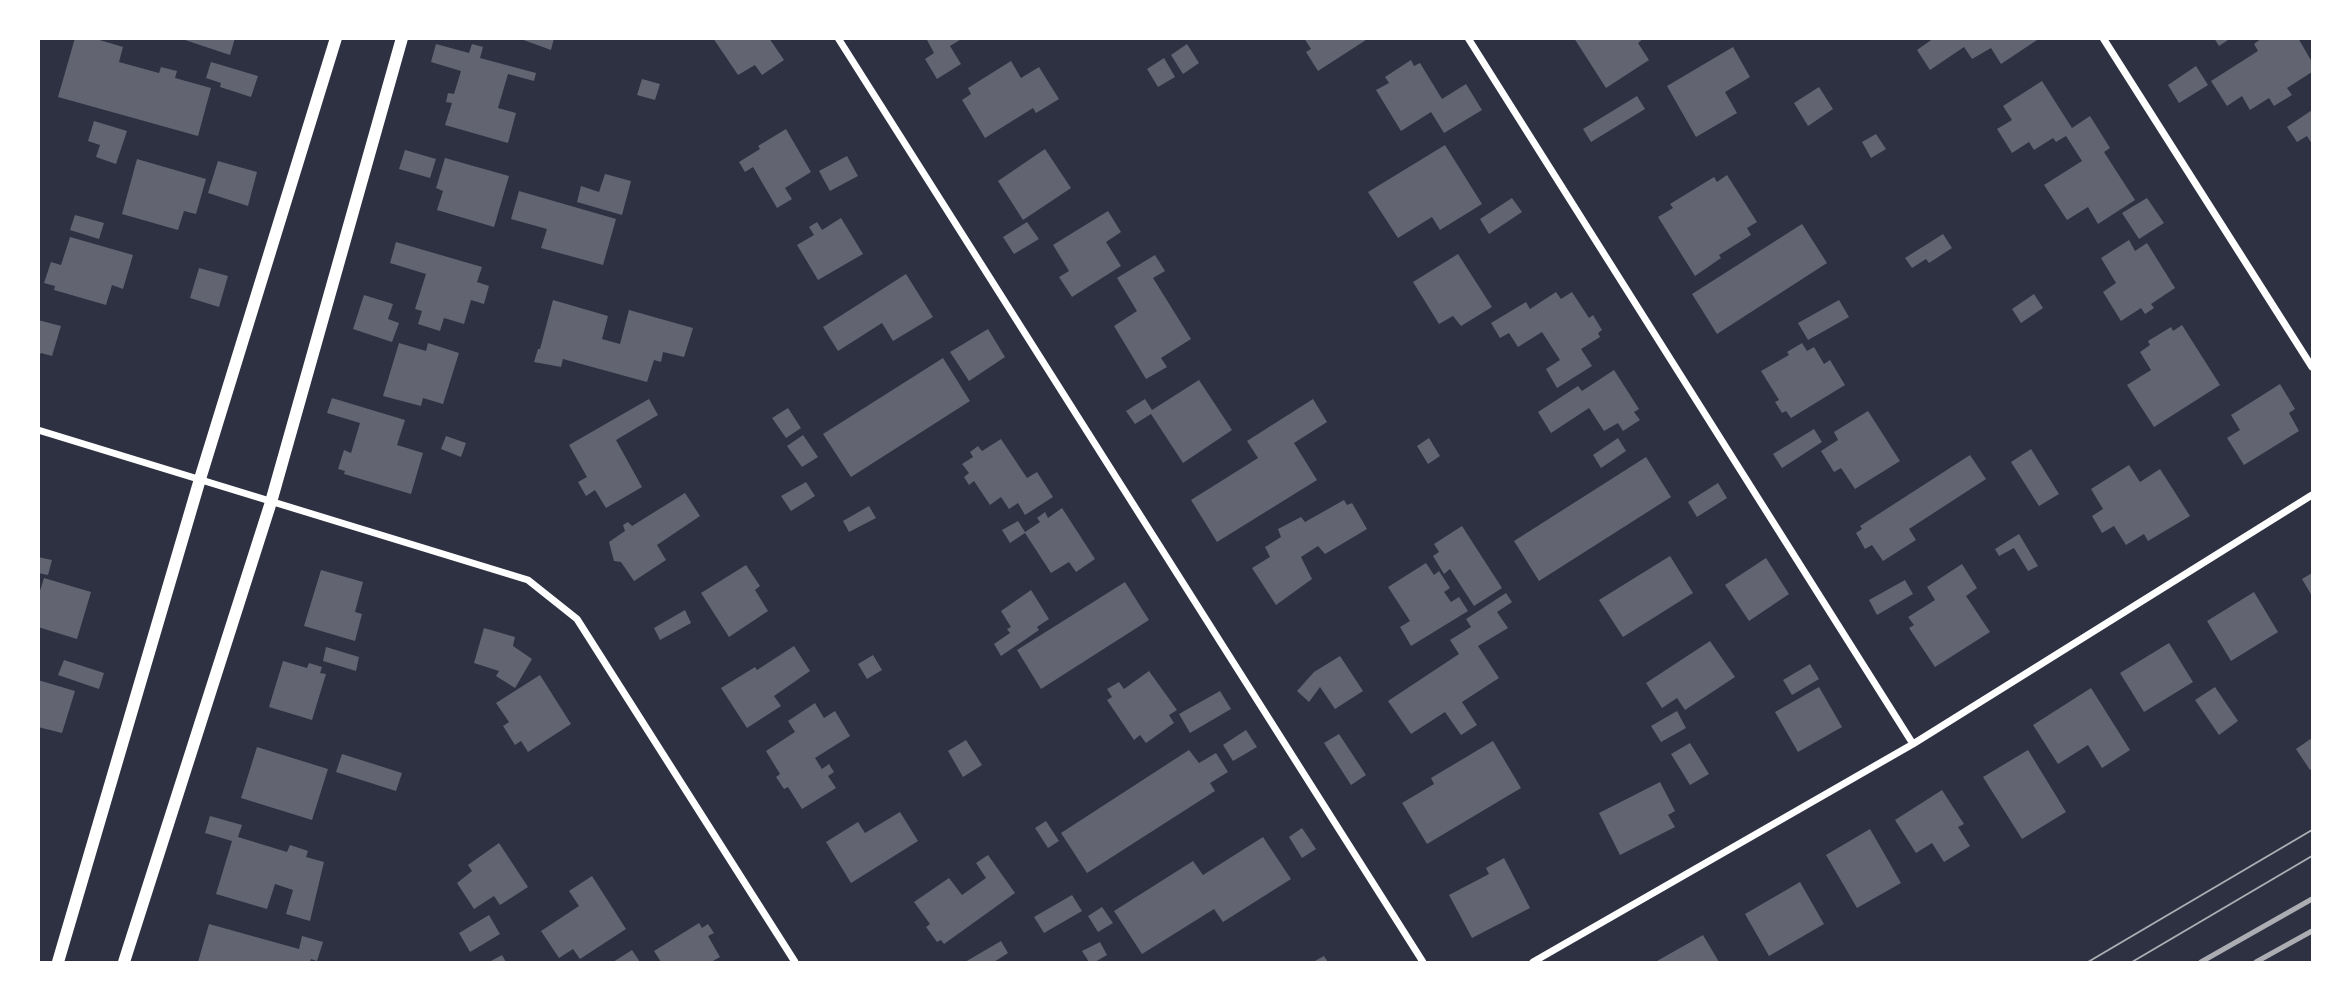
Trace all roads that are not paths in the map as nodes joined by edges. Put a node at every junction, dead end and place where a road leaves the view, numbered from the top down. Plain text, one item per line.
1 (336, 38) edge
2 (402, 38) edge
3 (838, 38) edge
4 (1468, 38) edge
5 (2103, 38) edge
6 (2312, 367) edge
7 (38, 430) edge
8 (200, 479) junction
9 (2312, 495) edge
10 (271, 502) junction
11 (1913, 744) junction
12 (58, 962) edge
13 (124, 962) edge
14 (795, 962) edge
15 (1423, 962) edge
16 (1533, 962) edge

1 - 8 street
2 - 10 street
3 - 15 street
4 - 11 street
5 - 6 street
7 - 8 street
8 - 10 street
8 - 12 street
9 - 11 street
10 - 13 street
10 - 14 street
11 - 16 street

